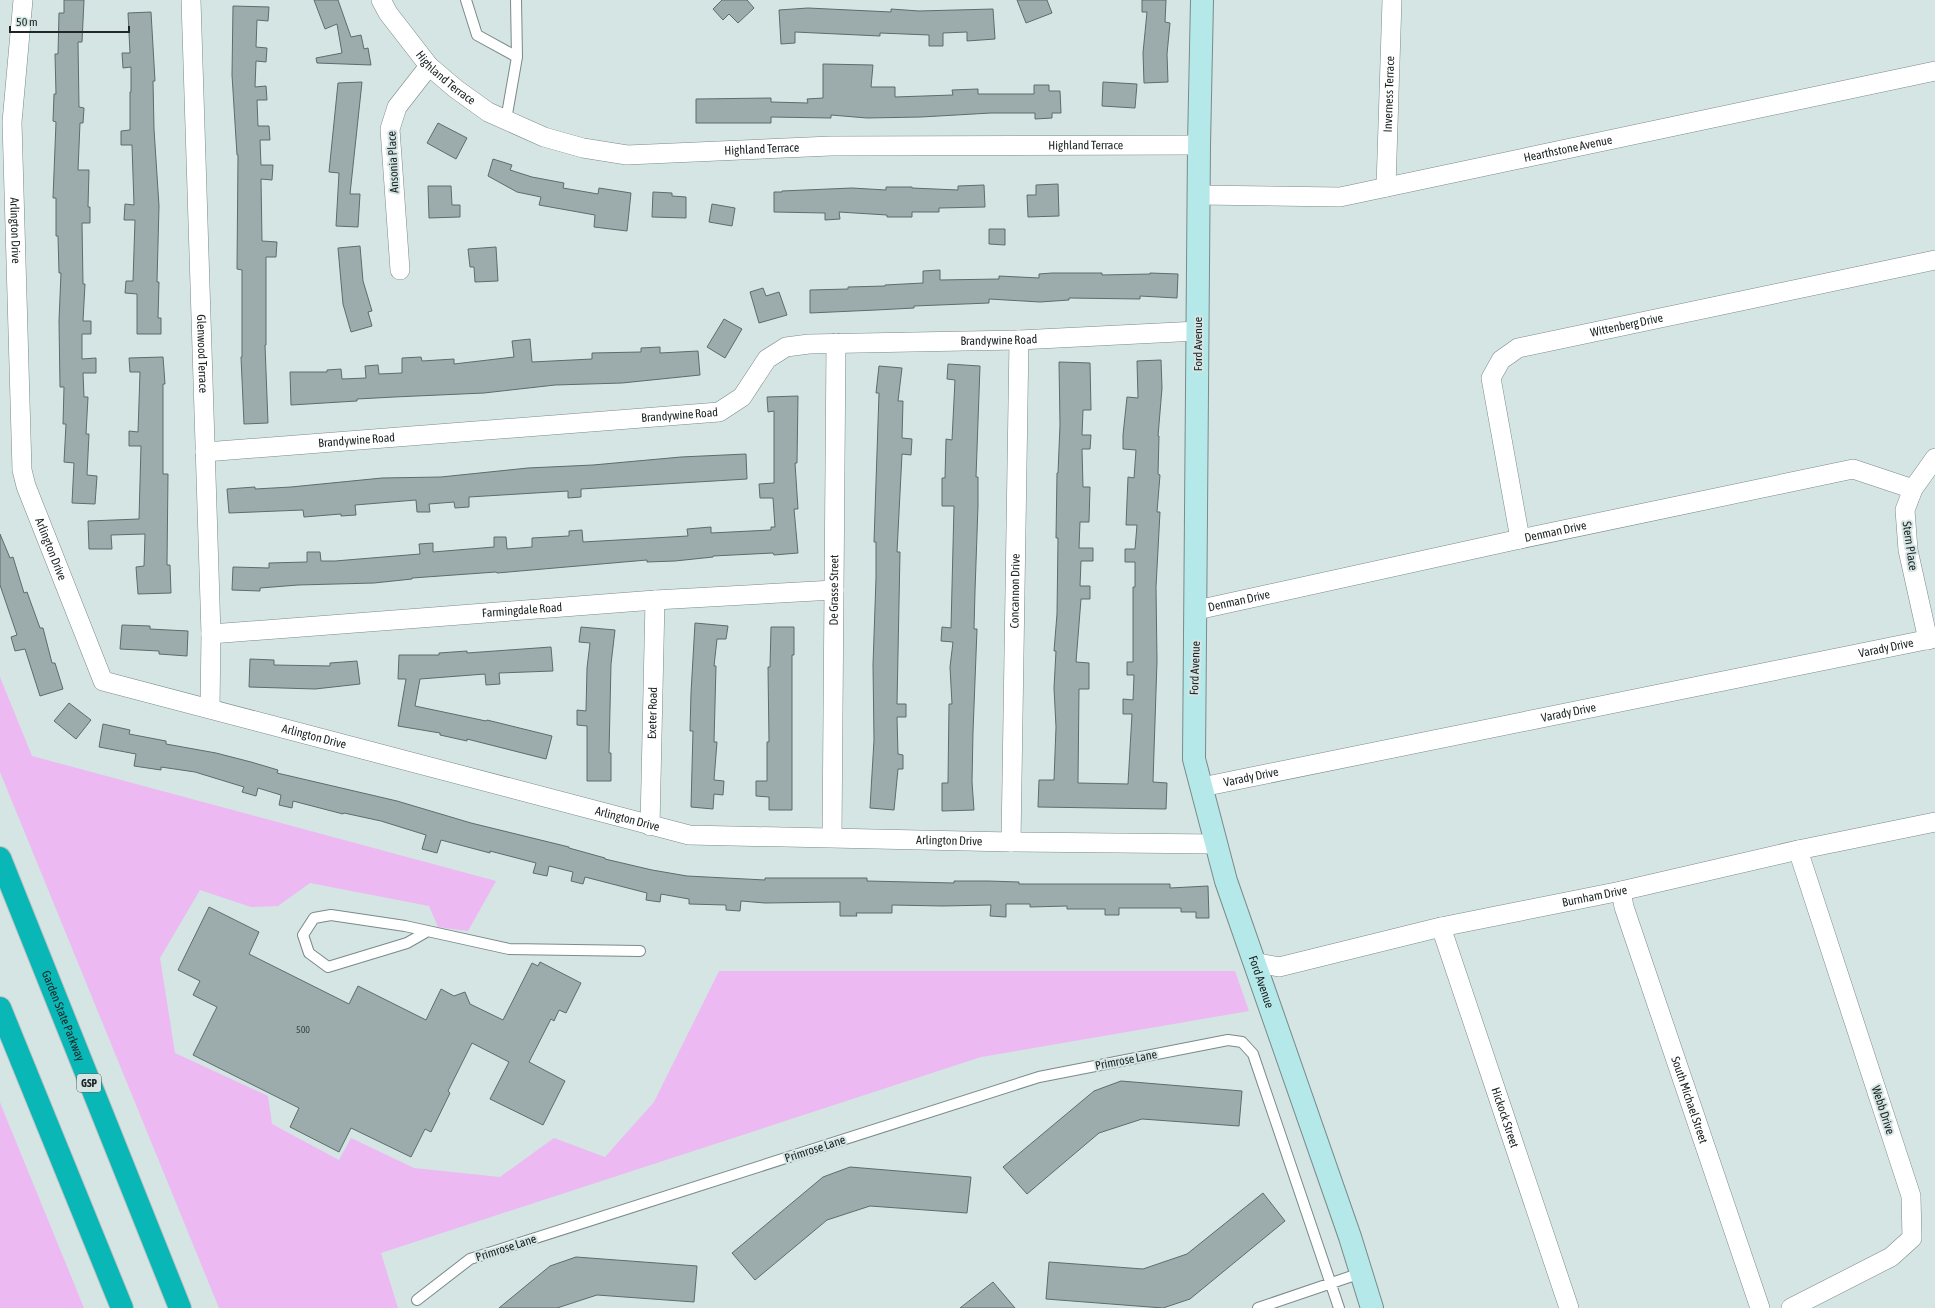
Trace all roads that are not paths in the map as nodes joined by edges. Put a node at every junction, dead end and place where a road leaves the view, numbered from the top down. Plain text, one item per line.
1 (23, 0) edge
2 (191, 0) edge
3 (381, 0) edge
4 (466, 0) edge
5 (516, 0) edge
6 (1202, 0) edge
7 (1392, 0) edge
8 (517, 56) junction
9 (430, 66) junction
10 (1935, 71) edge
11 (506, 120) junction
12 (1199, 145) junction
13 (6, 151) edge
14 (1386, 187) junction
15 (1199, 195) junction
16 (1935, 260) edge
17 (400, 270) dead end
18 (1198, 331) junction
19 (1019, 340) junction
20 (836, 343) junction
21 (205, 452) junction
22 (1935, 458) edge
23 (1913, 489) junction
24 (1520, 539) junction
25 (834, 590) junction
26 (655, 600) junction
27 (1197, 610) junction
28 (211, 634) junction
29 (1931, 639) edge
30 (210, 708) junction
31 (1202, 787) junction
32 (1935, 822) edge
33 (650, 826) junction
34 (832, 837) junction
35 (1011, 842) junction
36 (1217, 844) junction
37 (1798, 850) junction
38 (0, 858) edge
39 (1621, 892) junction
40 (1441, 927) junction
41 (428, 931) junction
42 (640, 951) dead end
43 (1254, 962) junction
44 (0, 1008) edge
45 (1361, 1273) junction
46 (1331, 1284) junction
47 (417, 1300) dead end
48 (122, 1308) edge
49 (180, 1308) edge
50 (1258, 1308) edge
51 (1339, 1308) edge
52 (1372, 1308) edge
53 (1569, 1308) edge
54 (1760, 1308) edge
55 (1791, 1308) edge

1 - 13 street, Arlington Drive
2 - 21 street, Glenwood Terrace
3 - 9 street, Highland Terrace
4 - 8 lane
5 - 8 lane
6 - 12 street, Ford Avenue
7 - 14 street, Inverness Terrace
8 - 11 lane
9 - 11 street, Highland Terrace
9 - 17 street, Ansonia Place
10 - 14 street, Hearthstone Avenue
11 - 12 street, Highland Terrace
12 - 15 street, Ford Avenue
13 - 30 street, Arlington Drive
14 - 15 street, Hearthstone Avenue
15 - 18 street, Ford Avenue
16 - 24 street, Wittenberg Drive
18 - 19 street, Brandywine Road
18 - 27 street, Ford Avenue
19 - 20 street, Brandywine Road
19 - 35 street, Concannon Drive
20 - 21 street, Brandywine Road
20 - 25 street, De Grasse Street
21 - 28 street, Glenwood Terrace
22 - 23 street, Stern Place
23 - 24 street, Denman Drive
23 - 29 street, Stern Place
24 - 27 street, Denman Drive
25 - 26 street, Farmingdale Road
25 - 34 street, De Grasse Street
26 - 28 street, Farmingdale Road
26 - 33 street, Exeter Road
27 - 31 street, Ford Avenue
28 - 30 street, Glenwood Terrace
29 - 31 street, Varady Drive
30 - 33 street, Arlington Drive
31 - 36 street, Ford Avenue
32 - 37 street, Burnham Drive
33 - 34 street, Arlington Drive
34 - 35 street, Arlington Drive
35 - 36 street, Arlington Drive
36 - 43 street, Ford Avenue
37 - 39 street, Burnham Drive
37 - 55 street, Webb Drive
38 - 49 highway, Garden State Parkway / GSP
39 - 40 street, Burnham Drive
39 - 54 street, South Michael Street
40 - 43 street, Burnham Drive
40 - 53 street, Hickock Street
41 - 41 lane
41 - 42 lane
43 - 45 street, Ford Avenue
44 - 48 highway
45 - 46 lane
45 - 52 street, Ford Avenue
46 - 47 lane, Primrose Lane
46 - 50 lane
46 - 51 lane

